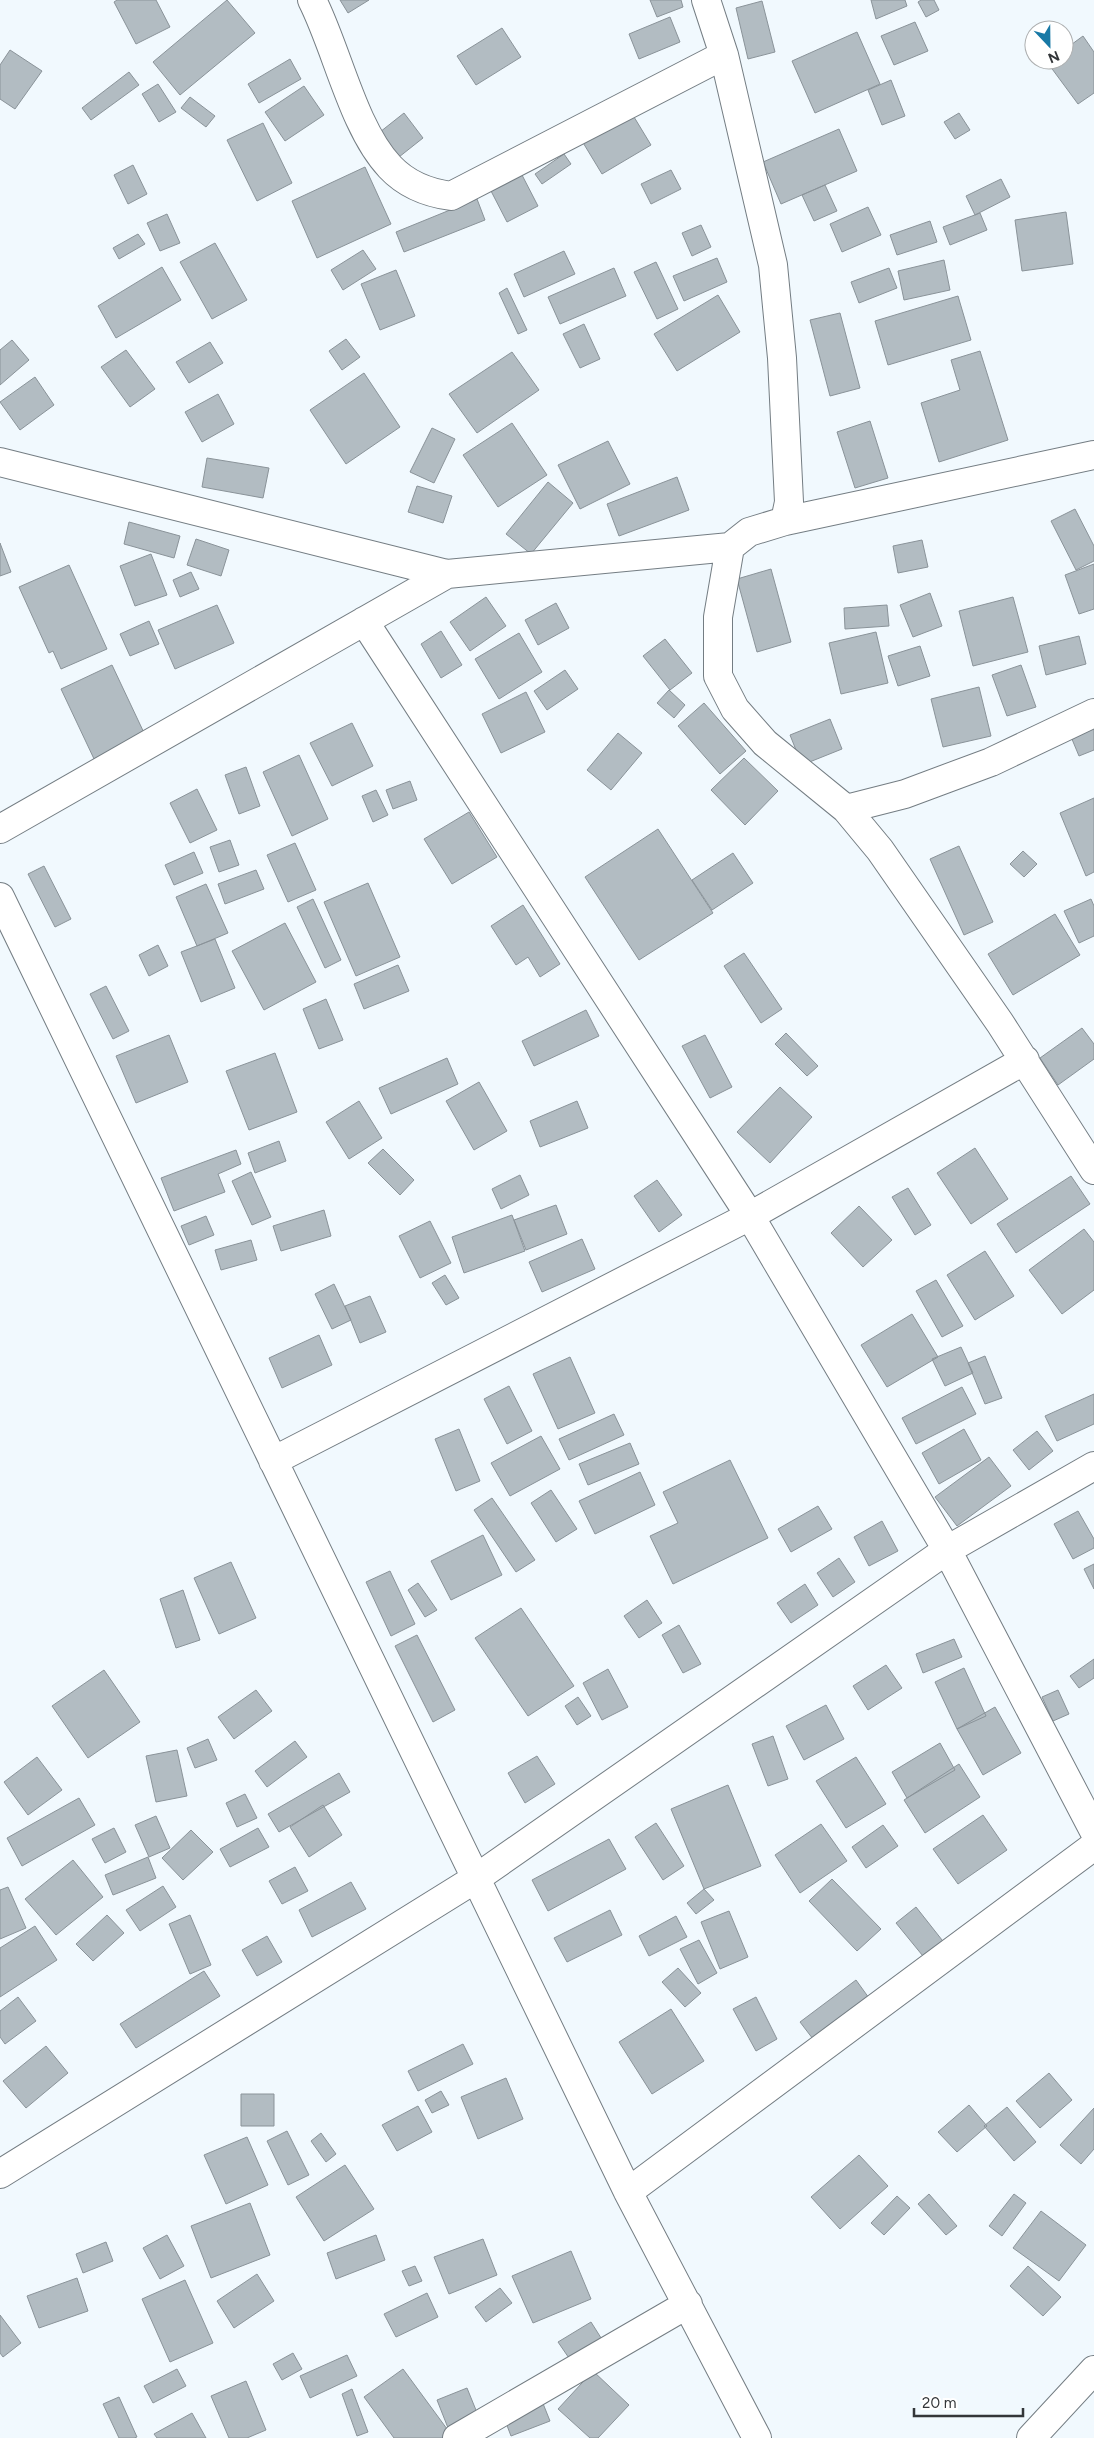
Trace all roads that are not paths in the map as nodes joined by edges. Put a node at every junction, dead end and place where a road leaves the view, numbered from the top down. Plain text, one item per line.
1 (312, 0) edge
2 (706, 0) edge
3 (724, 55) junction
4 (1094, 455) edge
5 (0, 462) edge
6 (785, 521) junction
7 (730, 547) junction
8 (447, 574) junction
9 (364, 621) junction
10 (1094, 713) edge
11 (846, 809) junction
12 (0, 829) edge
13 (3, 912) edge
14 (1025, 1060) junction
15 (1094, 1170) edge
16 (750, 1216) junction
17 (273, 1460) junction
18 (1094, 1466) edge
19 (947, 1550) junction
20 (1094, 1831) edge
21 (1094, 1846) edge
22 (476, 1879) junction
23 (0, 2174) edge
24 (628, 2192) junction
25 (688, 2304) junction
26 (1094, 2370) edge
27 (457, 2438) edge
28 (757, 2438) edge
29 (1031, 2438) edge

1 - 3 street
2 - 3 street
3 - 6 street
4 - 6 street
5 - 8 street
6 - 7 street
7 - 8 street
7 - 11 street
8 - 9 street
9 - 12 street
9 - 16 street
10 - 11 street
11 - 14 street
13 - 17 street
14 - 15 street
14 - 16 street
16 - 17 street
16 - 19 street
17 - 22 street
18 - 19 street
19 - 20 street
19 - 22 street
21 - 24 street
22 - 23 street
22 - 24 street
24 - 25 street
25 - 27 street
25 - 28 street
26 - 29 street

